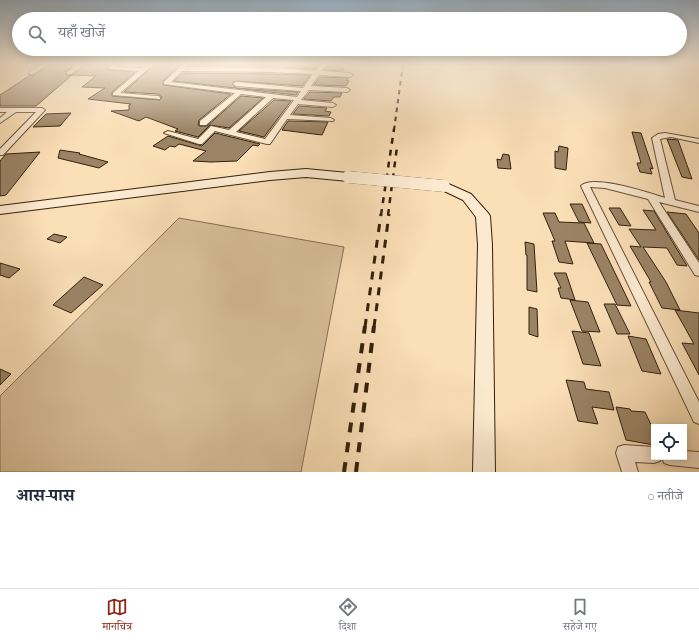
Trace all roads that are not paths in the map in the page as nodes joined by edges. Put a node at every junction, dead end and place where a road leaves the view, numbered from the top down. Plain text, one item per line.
1 (124, 86) edge
2 (193, 86) edge
3 (233, 86) edge
4 (264, 86) edge
5 (308, 86) edge
6 (306, 89) junction
7 (228, 90) junction
8 (346, 90) dead end
9 (240, 92) junction
10 (271, 96) junction
11 (158, 98) dead end
12 (298, 100) junction
13 (333, 105) dead end
14 (0, 110) edge
15 (14, 110) junction
16 (287, 117) junction
17 (331, 120) dead end
18 (0, 121) edge
19 (203, 122) dead end
20 (168, 133) dead end
21 (230, 133) junction
22 (699, 141) edge
23 (0, 153) edge
24 (651, 197) junction
25 (671, 202) junction
26 (699, 209) edge
27 (0, 210) edge
28 (699, 272) edge
29 (699, 417) edge
30 (651, 455) edge
31 (687, 459) edge
32 (699, 460) edge
33 (484, 472) edge
34 (630, 472) edge

1 - 11 street
2 - 7 street
3 - 7 street
4 - 6 street
5 - 6 street
6 - 8 street
6 - 12 street
7 - 9 street
9 - 10 street
9 - 19 street
10 - 12 street
10 - 21 street
12 - 13 street
12 - 16 street
14 - 15 street
15 - 18 street
15 - 23 street
16 - 17 street
16 - 21 street
20 - 21 street
22 - 25 street
24 - 25 street
24 - 28 street
24 - 29 street
25 - 26 street
27 - 33 main road, bridge
30 - 34 street
31 - 32 street

